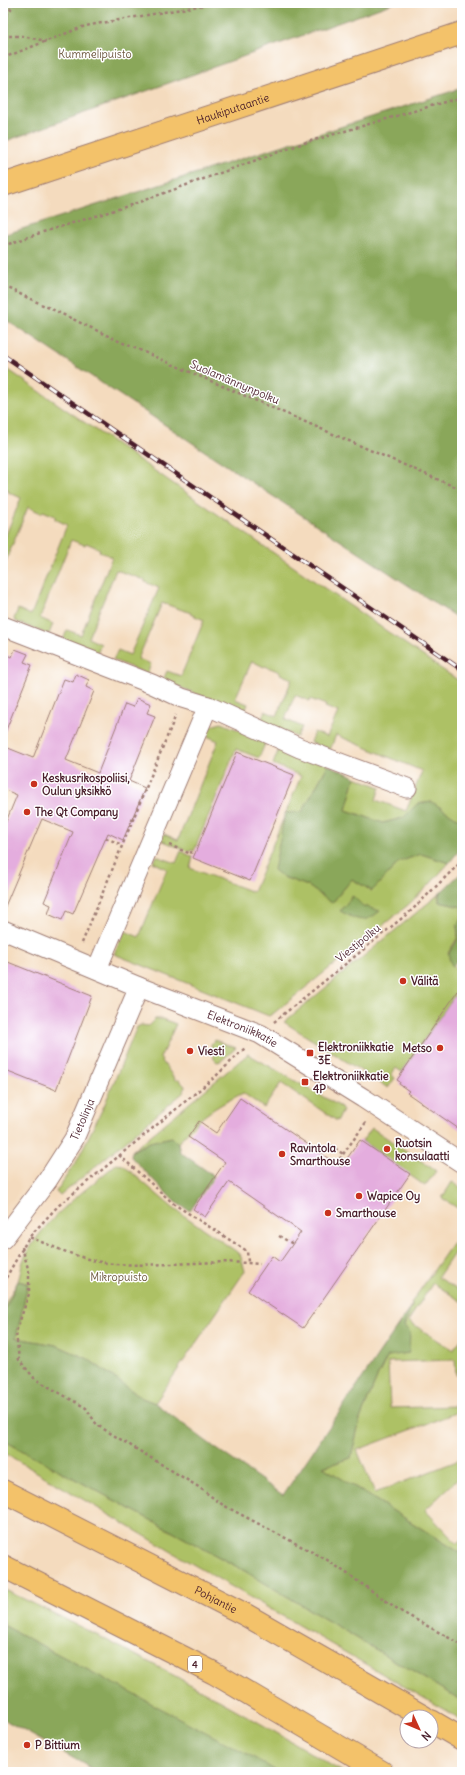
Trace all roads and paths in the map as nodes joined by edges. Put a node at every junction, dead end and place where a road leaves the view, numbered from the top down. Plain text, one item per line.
1 (15, 3) edge
2 (215, 3) edge
3 (3, 20) edge
4 (462, 33) edge
5 (3, 36) edge
6 (47, 41) junction
7 (3, 58) edge
8 (462, 97) edge
9 (3, 185) edge
10 (3, 246) edge
11 (3, 286) edge
12 (462, 490) edge
13 (3, 626) edge
14 (182, 698) junction
15 (208, 706) junction
16 (407, 788) dead end
17 (106, 838) dead end
18 (152, 838) junction
19 (122, 845) junction
20 (195, 854) dead end
21 (462, 861) edge
22 (3, 930) edge
23 (80, 947) dead end
24 (97, 969) junction
25 (139, 987) junction
26 (260, 1034) junction
27 (240, 1044) dead end
28 (246, 1047) junction
29 (364, 1116) dead end
30 (330, 1145) dead end
31 (343, 1154) junction
32 (119, 1156) junction
33 (462, 1163) edge
34 (336, 1164) dead end
35 (6, 1234) edge
36 (279, 1236) dead end
37 (29, 1237) junction
38 (292, 1244) dead end
39 (22, 1248) junction
40 (248, 1262) junction
41 (260, 1264) dead end
42 (3, 1283) edge
43 (3, 1475) edge
44 (3, 1491) edge
45 (3, 1566) edge
46 (246, 1615) junction
47 (462, 1644) edge
48 (410, 1709) edge
49 (439, 1726) edge
50 (462, 1739) edge
51 (382, 1772) edge

1 - 3 path
2 - 6 path
4 - 9 main road, Haukiputaantie
5 - 6 path
6 - 7 path
8 - 10 path
11 - 12 path, Suolamännynpolku
13 - 14 street
14 - 15 street
14 - 19 path
15 - 16 street
15 - 18 street
17 - 19 path
18 - 20 path
18 - 24 street
19 - 23 path
21 - 26 path, Viestipolku
22 - 24 street, Elektroniikkatie
24 - 25 street, Elektroniikkatie
25 - 26 street, Elektroniikkatie
25 - 35 street, Tietolinja
26 - 28 path, Viestipolku
26 - 33 street, Elektroniikkatie
27 - 28 path
28 - 32 path, Viestipolku
29 - 31 path
30 - 31 path
31 - 34 path
32 - 37 path, Viestipolku
32 - 40 path
35 - 37 path
36 - 38 path
37 - 39 path, Viestipolku
37 - 40 path
39 - 42 path, Viestipolku
39 - 47 path
40 - 41 path
43 - 46 main road
44 - 46 main road, Pohjantie
45 - 51 main road, 4
46 - 48 main road, Pohjantie
49 - 50 main road

